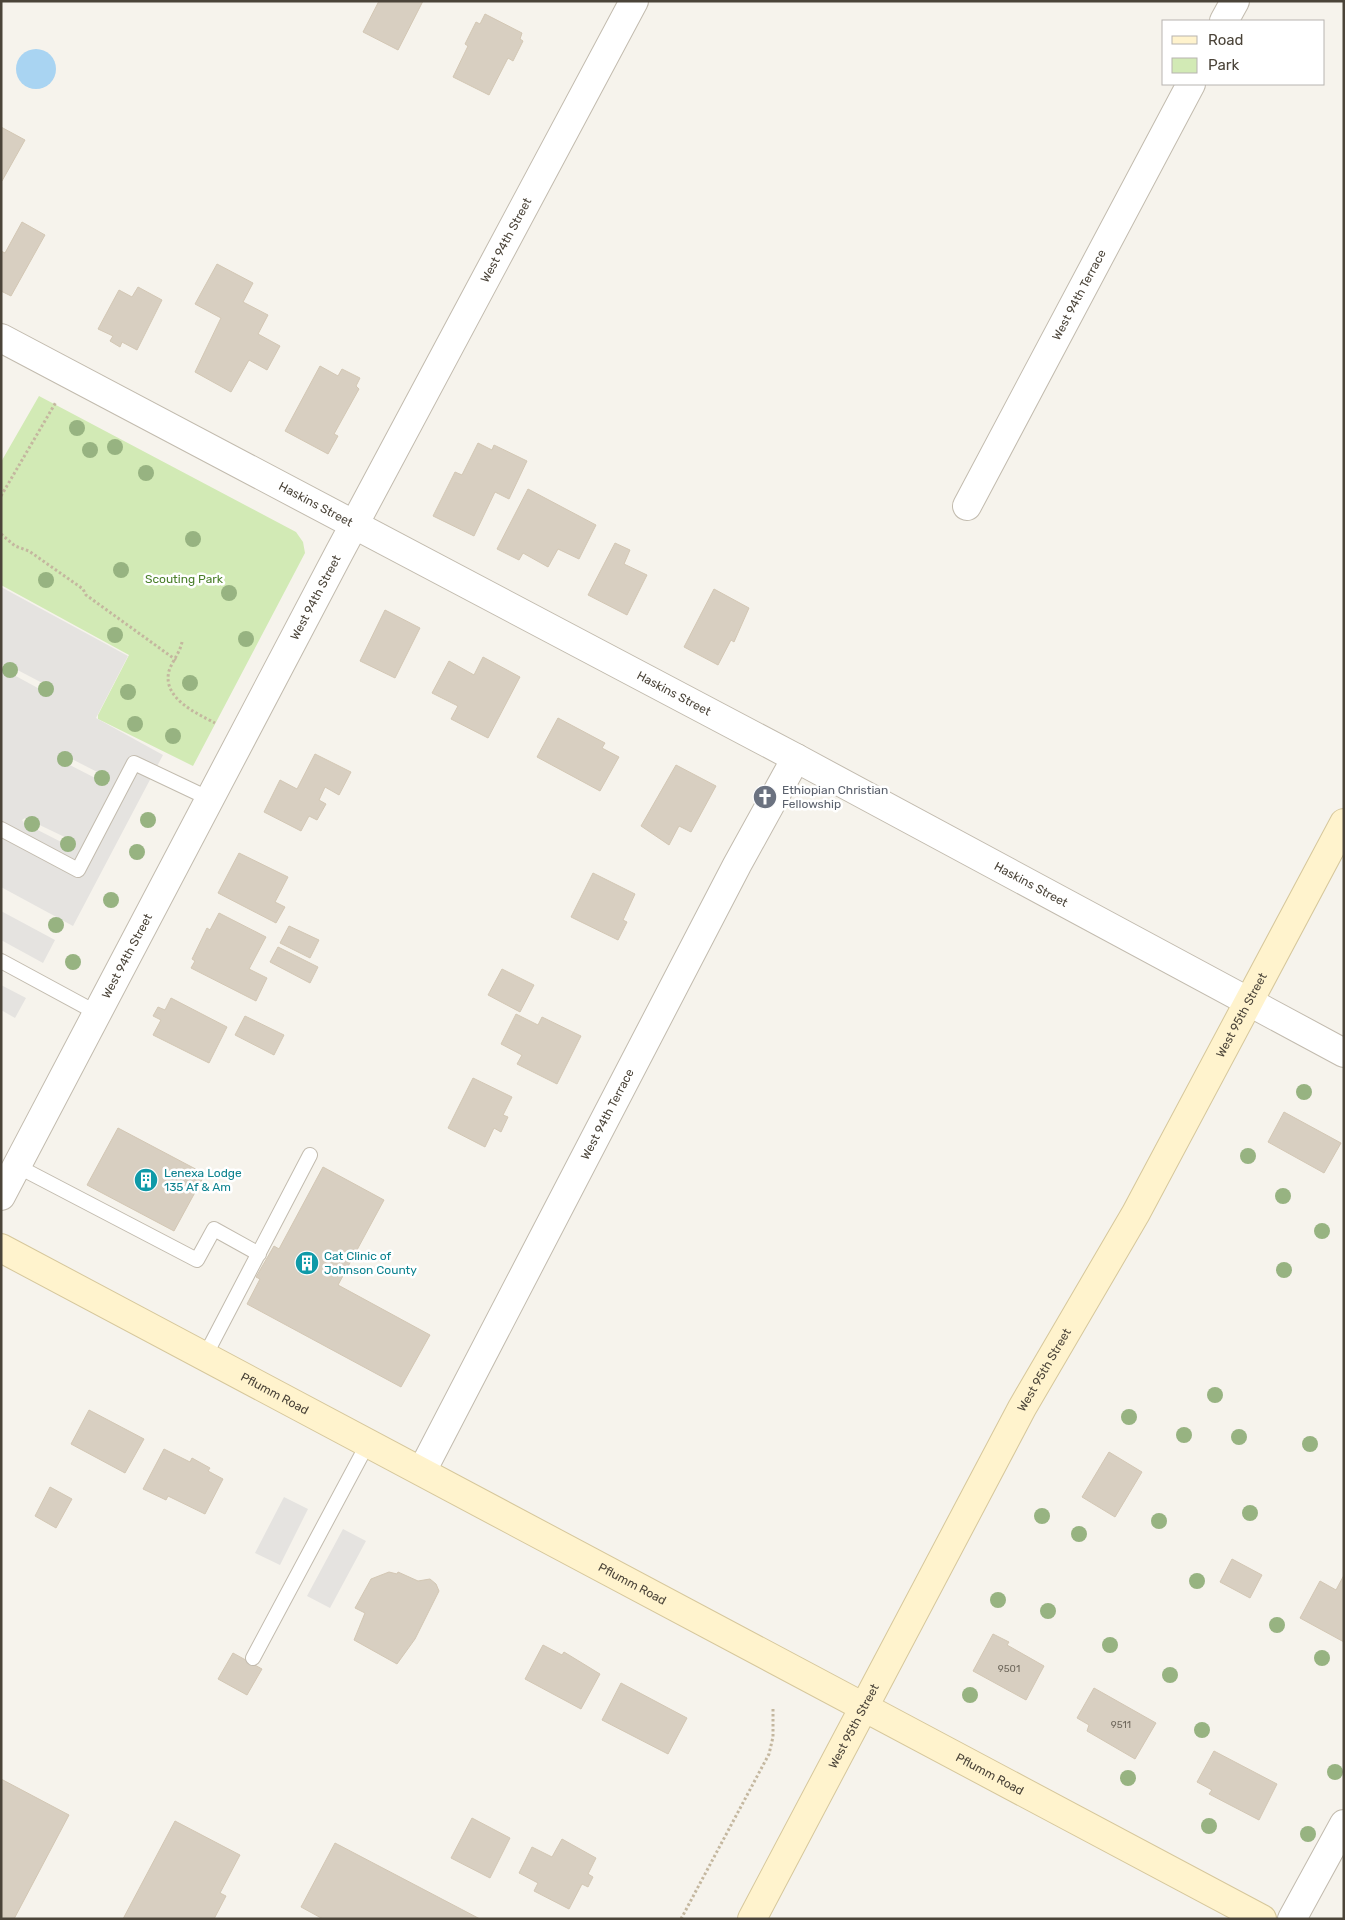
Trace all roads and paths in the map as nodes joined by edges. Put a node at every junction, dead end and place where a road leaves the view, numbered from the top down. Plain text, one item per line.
1 (1234, 1) edge
2 (624, 5) edge
3 (1224, 20) edge
4 (1190, 85) edge
5 (1, 338) edge
6 (60, 396) dead end
7 (1, 496) edge
8 (967, 506) dead end
9 (354, 524) junction
10 (1, 534) edge
11 (182, 642) dead end
12 (176, 660) junction
13 (222, 727) dead end
14 (796, 758) junction
15 (210, 799) junction
16 (1344, 823) edge
17 (1, 829) edge
18 (1, 961) edge
19 (1250, 1001) junction
20 (97, 1013) junction
21 (1344, 1053) edge
22 (310, 1156) dead end
23 (17, 1166) junction
24 (1, 1196) edge
25 (2, 1251) edge
26 (259, 1254) junction
27 (205, 1356) junction
28 (368, 1442) junction
29 (422, 1471) junction
30 (252, 1658) dead end
31 (864, 1706) junction
32 (773, 1708) dead end
33 (1344, 1824) edge
34 (681, 1919) edge
35 (752, 1919) edge
36 (1262, 1919) edge
37 (1292, 1919) edge

1 - 3 street
2 - 9 street, West 94th Street
4 - 8 street, West 94th Terrace
5 - 9 street, Haskins Street
6 - 7 path
9 - 14 street, Haskins Street
9 - 15 street, West 94th Street
10 - 12 path
11 - 12 path
12 - 13 path
14 - 19 street, Haskins Street
14 - 29 street, West 94th Terrace
15 - 17 lane
15 - 20 street, West 94th Street
16 - 19 main road, West 95th Street
18 - 20 lane
19 - 21 street, Haskins Street
19 - 31 main road, West 95th Street
20 - 23 street, West 94th Street
22 - 26 lane
23 - 24 street, West 94th Street
23 - 26 lane
25 - 27 main road, Pflumm Road
26 - 27 lane
27 - 28 main road, Pflumm Road
28 - 29 main road, Pflumm Road
28 - 30 lane
29 - 31 main road, Pflumm Road
31 - 35 main road, West 95th Street
31 - 36 main road, Pflumm Road
32 - 34 path
33 - 37 street

